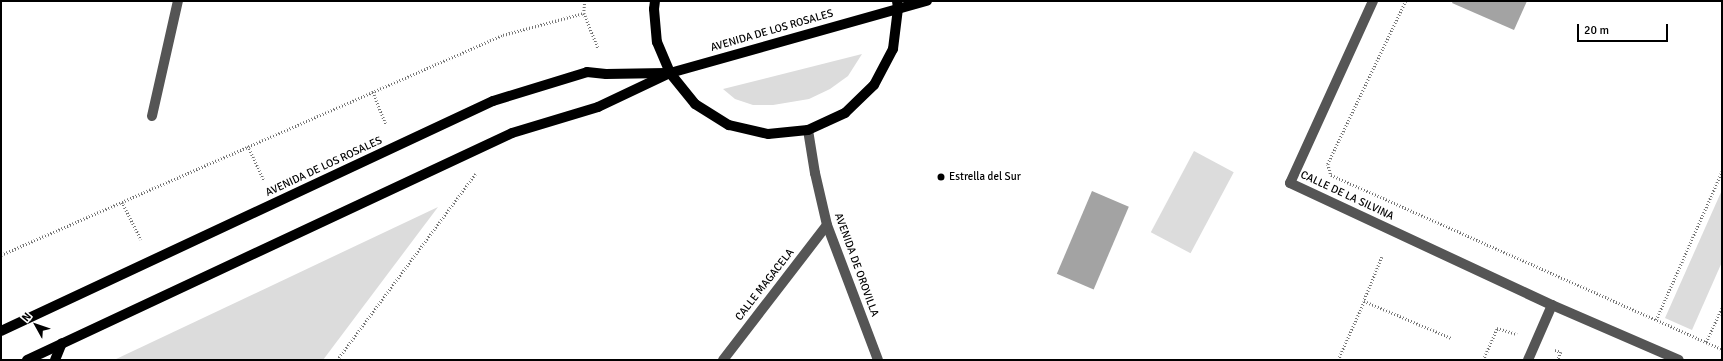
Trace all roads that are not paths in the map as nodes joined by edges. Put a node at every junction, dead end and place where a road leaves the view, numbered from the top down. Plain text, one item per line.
1 (178, 1) edge
2 (655, 1) edge
3 (927, 1) edge
4 (1373, 1) edge
5 (898, 5) edge
6 (670, 73) junction
7 (152, 116) dead end
8 (808, 130) junction
9 (827, 225) junction
10 (1552, 305) junction
11 (1, 331) edge
12 (62, 343) junction
13 (27, 360) edge
14 (54, 360) edge
15 (723, 360) edge
16 (878, 360) edge
17 (1528, 360) edge
18 (1679, 360) edge

1 - 7 street
2 - 6 main road
3 - 5 main road, AVENIDA DE LOS ROSALES
4 - 10 street, CALLE DE LA SILVINA
5 - 6 main road, AVENIDA DE LOS ROSALES
5 - 8 main road
6 - 8 main road
6 - 11 main road, AVENIDA DE LOS ROSALES
6 - 12 main road, AVENIDA DE LOS ROSALES
8 - 9 street, AVENIDA DE OROVILLA
9 - 15 street, CALLE MAGACELA
9 - 16 street, AVENIDA DE OROVILLA
10 - 17 street
10 - 18 street, CALLE DE LA SILVINA
12 - 13 main road, AVENIDA DE LOS ROSALES
12 - 14 main road

